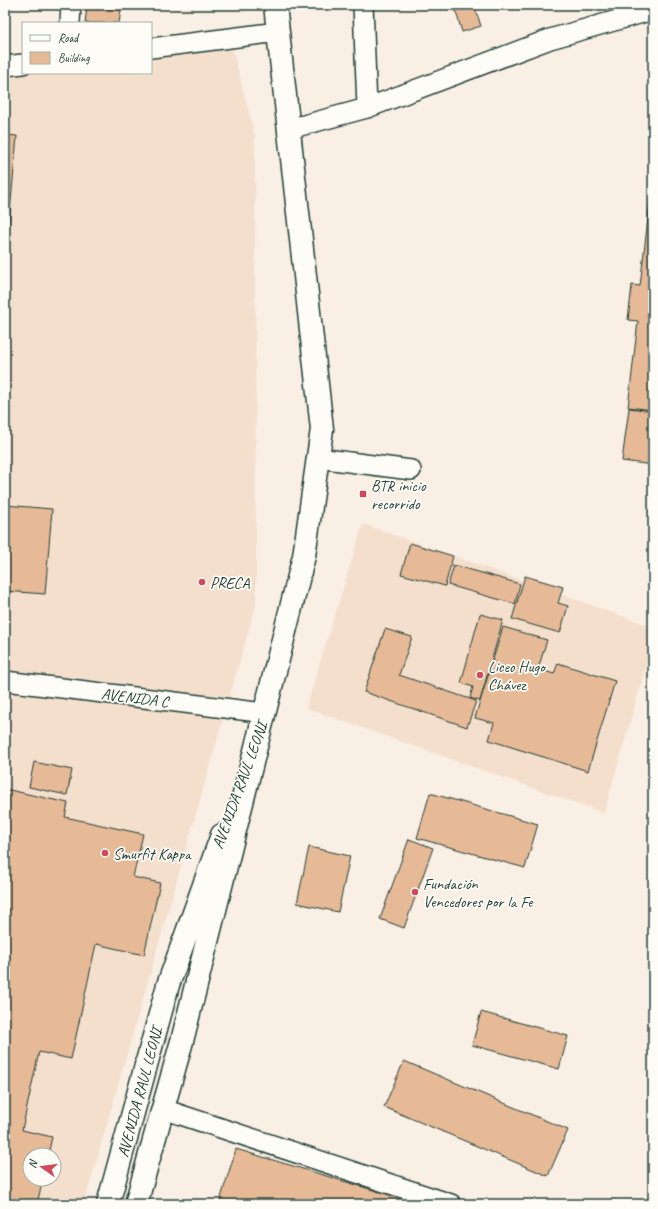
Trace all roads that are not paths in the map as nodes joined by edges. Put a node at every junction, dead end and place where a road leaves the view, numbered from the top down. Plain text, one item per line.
1 (71, 5) edge
2 (275, 5) edge
3 (363, 5) edge
4 (653, 10) edge
5 (70, 22) edge
6 (278, 32) junction
7 (152, 48) edge
8 (22, 64) edge
9 (5, 66) edge
10 (367, 108) junction
11 (289, 129) junction
12 (318, 458) junction
13 (411, 470) dead end
14 (5, 681) edge
15 (265, 713) junction
16 (163, 1109) junction
17 (108, 1204) edge
18 (136, 1204) edge
19 (451, 1204) edge

1 - 5 street
2 - 6 main road
3 - 10 street
4 - 10 street
6 - 7 street
6 - 11 main road
8 - 9 street
10 - 11 street
11 - 12 main road
12 - 13 street
12 - 15 main road
14 - 15 street, AVENIDA C
15 - 16 main road, AVENIDA RAUL LEONI
15 - 17 main road, AVENIDA RAUL LEONI
16 - 18 main road, AVENIDA RAUL LEONI
16 - 19 street

